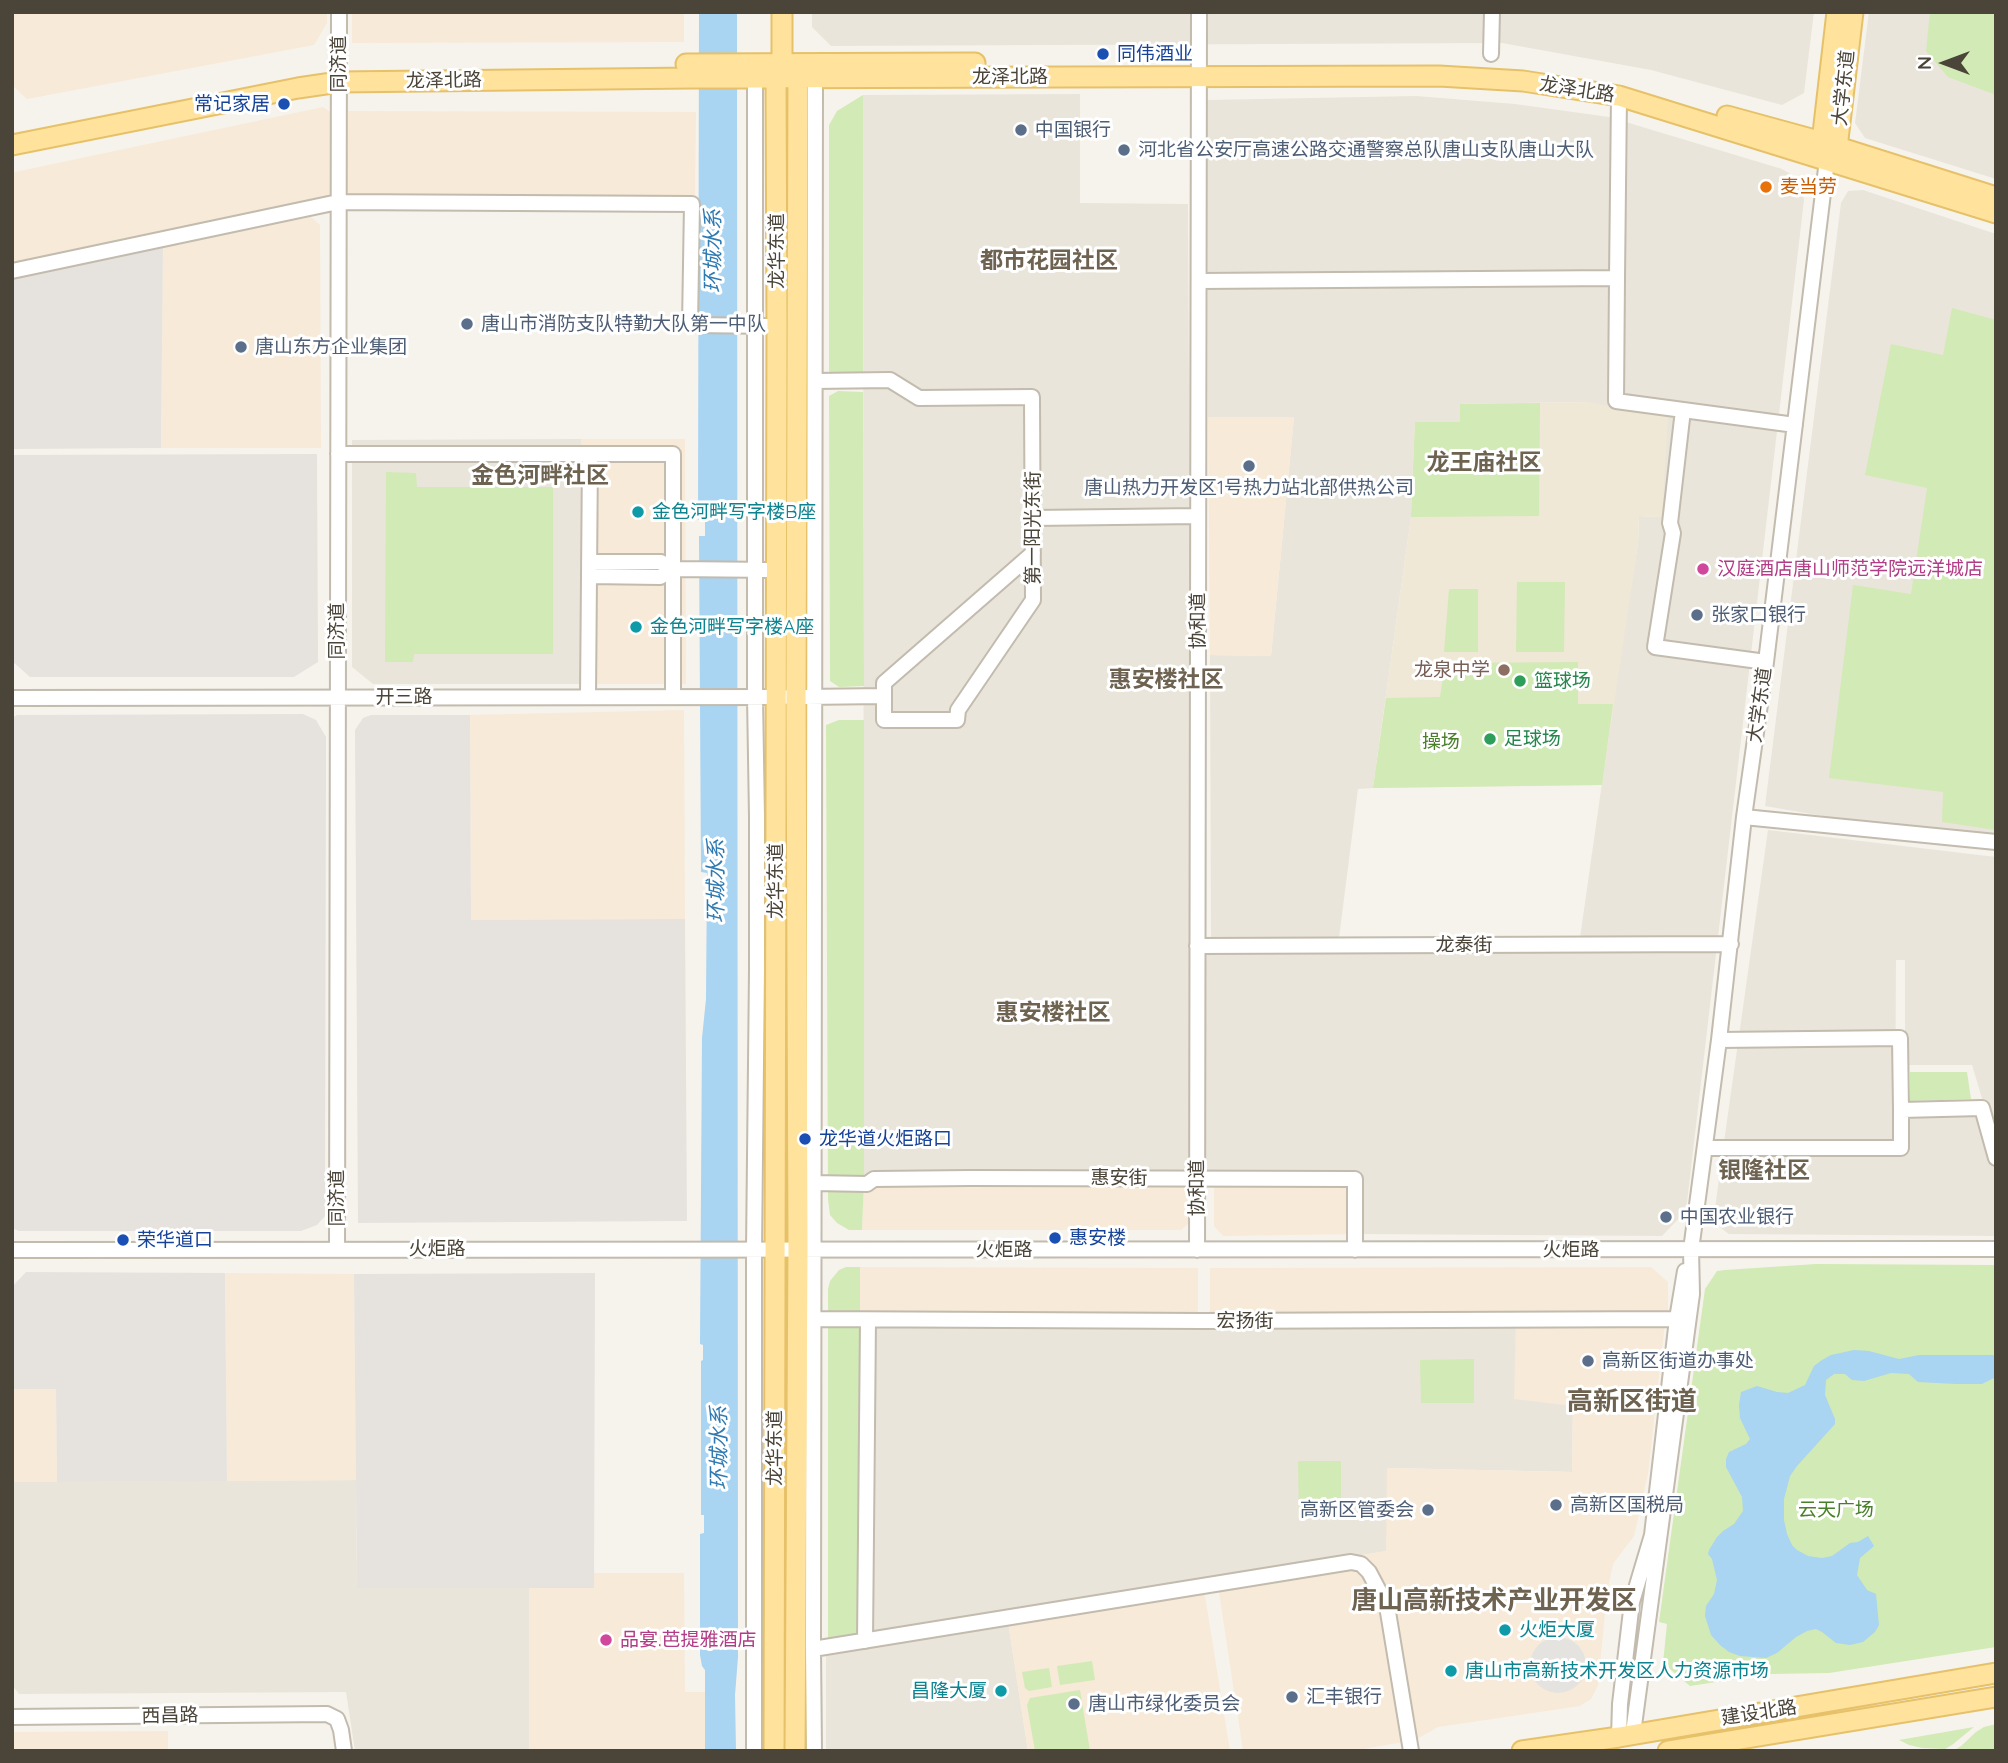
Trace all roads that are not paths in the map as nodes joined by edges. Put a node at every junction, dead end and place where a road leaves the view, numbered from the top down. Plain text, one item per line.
1 (339, 12) edge
2 (782, 12) edge
3 (795, 12) edge
4 (1199, 12) edge
5 (1492, 12) edge
6 (1838, 12) edge
7 (1853, 12) edge
8 (1492, 54) dead end
9 (1199, 69) junction
10 (793, 72) junction
11 (746, 73) junction
12 (339, 76) junction
13 (1622, 91) junction
14 (12, 132) edge
15 (12, 145) edge
16 (1829, 150) junction
17 (1996, 197) edge
18 (338, 202) junction
19 (1996, 213) edge
20 (12, 271) edge
21 (1617, 278) junction
22 (1199, 281) junction
23 (749, 326) junction
24 (777, 326) junction
25 (815, 381) junction
26 (1683, 410) junction
27 (1795, 425) junction
28 (338, 454) junction
29 (590, 455) junction
30 (1198, 516) junction
31 (1033, 518) junction
32 (1033, 553) junction
33 (589, 569) junction
34 (679, 569) junction
35 (748, 569) junction
36 (776, 570) junction
37 (1766, 662) junction
38 (884, 696) junction
39 (588, 697) junction
40 (673, 697) junction
41 (747, 697) junction
42 (795, 697) junction
43 (12, 698) edge
44 (337, 698) junction
45 (1744, 817) junction
46 (1996, 842) edge
47 (1731, 944) junction
48 (1197, 946) junction
49 (1719, 1040) junction
50 (1901, 1110) junction
51 (1705, 1148) junction
52 (1996, 1158) edge
53 (1197, 1178) junction
54 (814, 1183) junction
55 (12, 1250) edge
56 (337, 1250) junction
57 (746, 1250) junction
58 (776, 1250) junction
59 (806, 1250) junction
60 (1197, 1250) junction
61 (1355, 1250) junction
62 (1691, 1250) junction
63 (1996, 1250) edge
64 (813, 1319) junction
65 (1677, 1319) junction
66 (869, 1320) junction
67 (865, 1641) junction
68 (813, 1649) junction
69 (1996, 1673) edge
70 (1996, 1697) edge
71 (12, 1717) edge
72 (1626, 1743) edge
73 (344, 1751) edge
74 (754, 1751) edge
75 (774, 1751) edge
76 (795, 1751) edge
77 (814, 1751) edge
78 (1412, 1751) edge
79 (1522, 1751) edge
80 (1668, 1751) edge

1 - 12 street, 同济道
2 - 10 main road, 龙华东道
3 - 10 main road, 龙华东道
4 - 9 street, 协和道
5 - 8 street
6 - 16 main road, 大学东道
7 - 16 main road, 大学东道
9 - 10 main road, 龙泽北路
9 - 13 main road, 龙泽北路
9 - 22 street, 协和道
10 - 11 main road, 龙泽北路
10 - 24 main road, 龙华东道
10 - 25 street
10 - 42 main road, 龙华东道
11 - 12 main road, 龙泽北路
11 - 23 street
12 - 14 main road, 龙泽北路
12 - 15 main road, 龙泽北路
12 - 18 street, 同济道
13 - 16 main road, 龙泽北路
13 - 21 street
16 - 17 main road, 龙泽北路
16 - 19 main road, 龙泽北路
16 - 27 street, 大学东道
18 - 20 street
18 - 23 street
18 - 28 street, 同济道
21 - 22 street
21 - 26 street
22 - 30 street, 协和道
23 - 24 street
23 - 35 street
24 - 36 main road, 龙华东道
25 - 31 street, 第一阳光东街
25 - 42 street
26 - 27 street
26 - 37 street
27 - 37 street, 大学东道
28 - 29 street
28 - 44 street, 同济道
29 - 33 street
29 - 34 street
30 - 31 street
30 - 48 street, 协和道
31 - 32 street, 第一阳光东街
32 - 38 street
32 - 38 street, 第一阳光东街
33 - 34 street
33 - 39 street
34 - 35 street
34 - 40 street
35 - 36 street
35 - 41 street
36 - 42 main road, 龙华东道
37 - 45 street, 大学东道
38 - 42 street, 开三路
39 - 40 street, 开三路
39 - 44 street, 开三路
40 - 41 street, 开三路
41 - 42 street, 开三路
41 - 57 street
42 - 54 street
42 - 58 main road, 龙华东道
42 - 59 main road, 龙华东道
43 - 44 street, 开三路
44 - 56 street, 同济道
45 - 46 street
45 - 47 street, 大学东道
47 - 48 street, 龙泰街
47 - 49 street, 大学东道
48 - 53 street, 协和道
49 - 50 street
49 - 51 street, 大学东道
50 - 51 street
50 - 52 street
51 - 62 street, 大学东道
53 - 54 street, 惠安街
53 - 60 street, 协和道
53 - 61 street, 惠安街
54 - 59 street
55 - 56 street, 火炬路
56 - 57 street, 火炬路
57 - 58 street, 火炬路
57 - 74 street
58 - 59 street, 火炬路
58 - 75 main road, 龙华东道
59 - 60 street, 火炬路
59 - 64 street
59 - 76 main road, 龙华东道
60 - 61 street, 火炬路
61 - 62 street, 火炬路
62 - 63 street, 火炬路
62 - 65 street, 大学东道
62 - 72 street, 大学东道
64 - 66 street, 宏扬街
64 - 68 street
65 - 66 street, 宏扬街
65 - 72 street, 大学东道
66 - 67 street
67 - 68 street
67 - 78 street
68 - 77 street
69 - 72 main road, 建设北路
70 - 80 main road, 建设北路
71 - 73 street, 西昌路
72 - 79 main road, 建设北路

